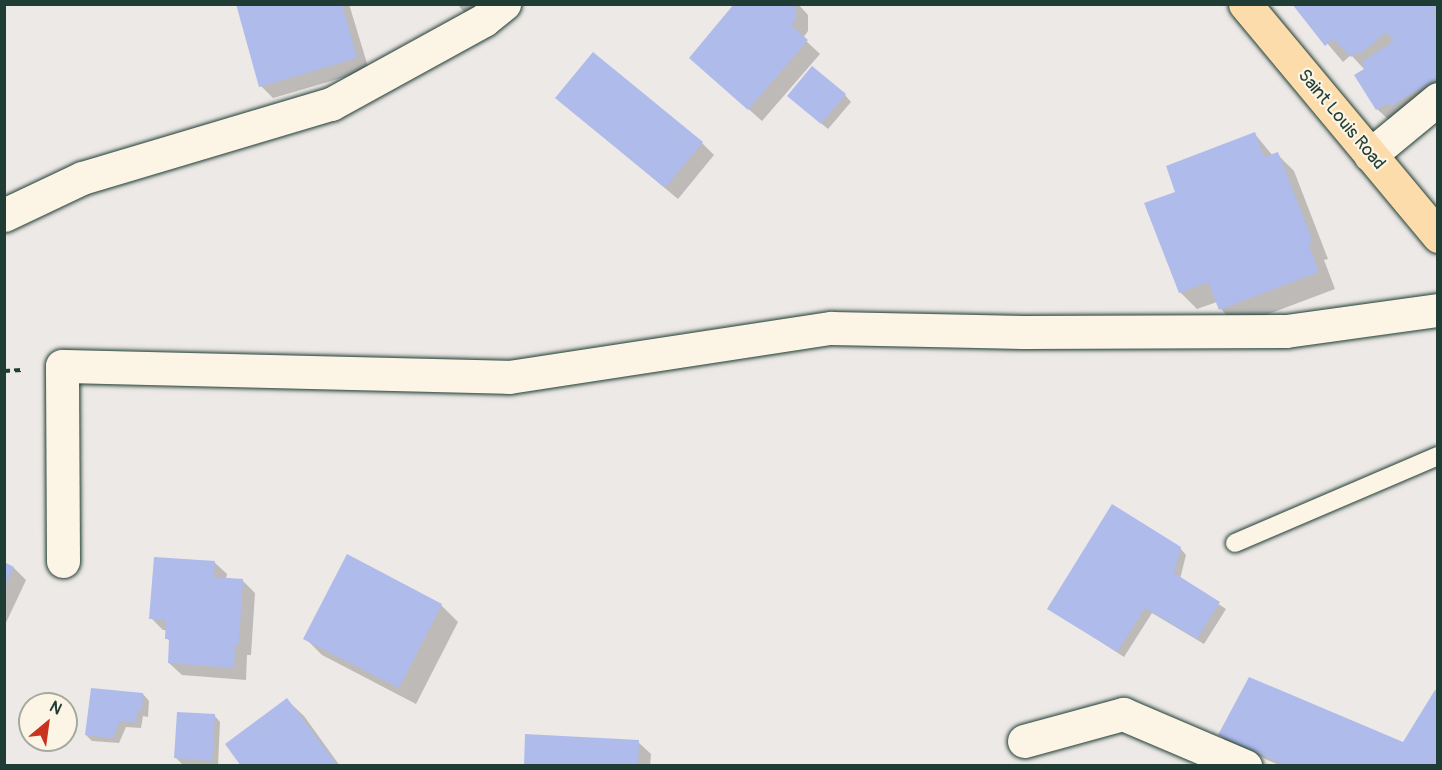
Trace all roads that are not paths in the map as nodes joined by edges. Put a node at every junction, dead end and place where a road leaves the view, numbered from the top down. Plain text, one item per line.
1 (504, 4) edge
2 (1245, 4) edge
3 (1437, 99) edge
4 (1370, 155) junction
5 (4, 215) edge
6 (1437, 236) edge
7 (1437, 310) edge
8 (1437, 456) edge
9 (1235, 543) dead end
10 (63, 561) dead end
11 (1024, 741) dead end
12 (1245, 765) edge

1 - 5 street
2 - 4 main road, Saint Louis Road
3 - 4 street
4 - 6 main road, Saint Louis Road
7 - 10 street
8 - 9 lane
11 - 12 street

